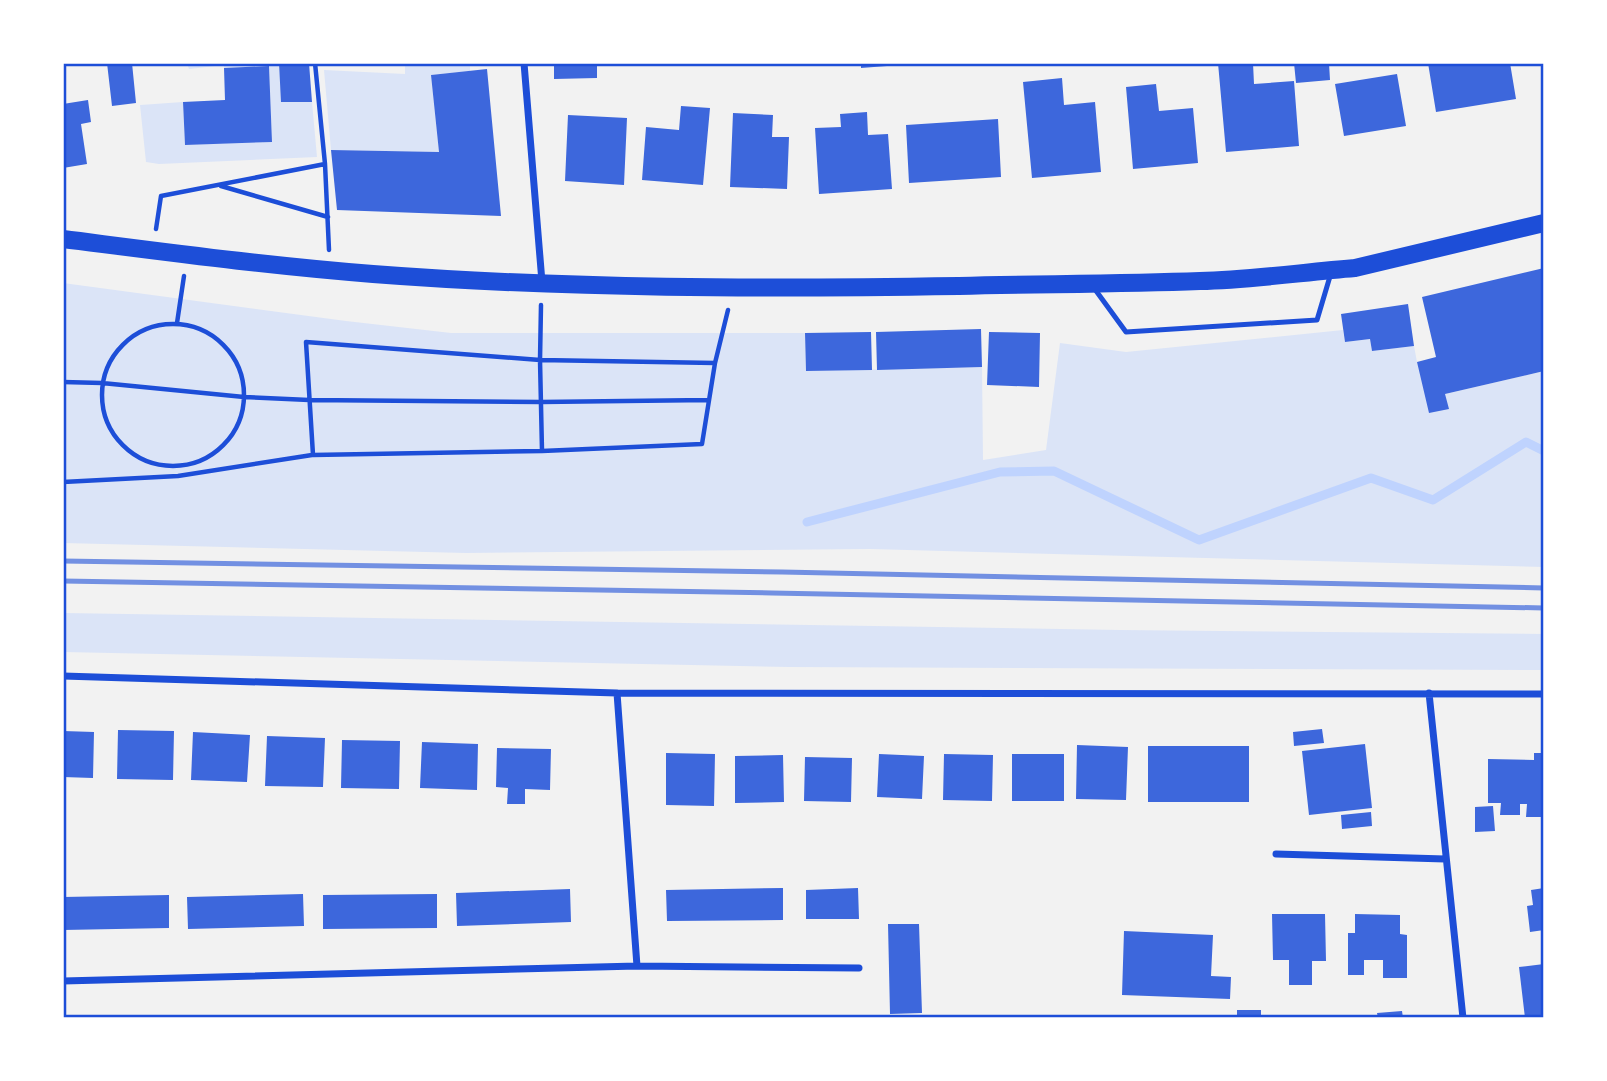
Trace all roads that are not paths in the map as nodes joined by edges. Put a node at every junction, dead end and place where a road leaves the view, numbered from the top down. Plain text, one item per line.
1 (524, 63) edge
2 (1544, 223) edge
3 (63, 239) edge
4 (1331, 270) junction
5 (542, 283) junction
6 (1091, 284) junction
7 (63, 676) edge
8 (617, 693) junction
9 (1429, 693) junction
10 (1544, 694) edge
11 (1276, 854) dead end
12 (1445, 859) junction
13 (637, 966) junction
14 (859, 968) dead end
15 (63, 981) edge
16 (1462, 1018) edge

1 - 5 street
2 - 4 main road
3 - 5 main road
4 - 6 main road
4 - 6 lane
5 - 6 main road
7 - 8 street
8 - 9 street
8 - 13 street
9 - 10 street
9 - 12 street
11 - 12 street
12 - 16 street
13 - 14 street
13 - 15 street

